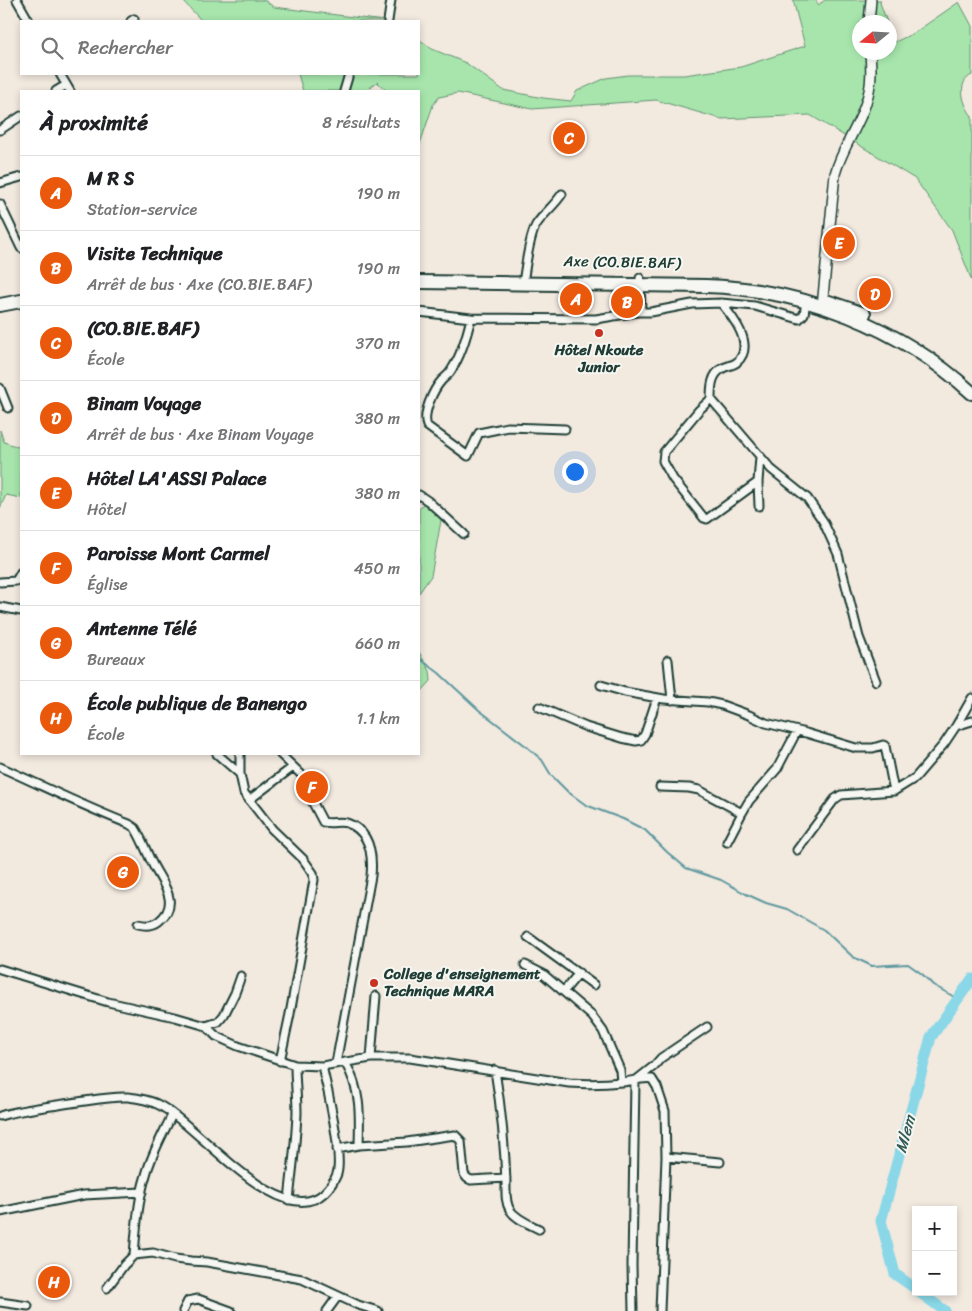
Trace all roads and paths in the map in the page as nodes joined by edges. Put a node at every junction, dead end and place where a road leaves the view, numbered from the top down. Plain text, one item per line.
1 (17, 0) edge
2 (391, 0) edge
3 (871, 0) edge
4 (870, 15) edge
5 (28, 20) edge
6 (388, 20) edge
7 (870, 60) edge
8 (61, 75) edge
9 (349, 75) edge
10 (68, 88) edge
11 (344, 90) edge
12 (20, 117) edge
13 (0, 130) edge
14 (20, 177) edge
15 (0, 183) edge
16 (562, 194) dead end
17 (0, 204) edge
18 (18, 233) edge
19 (420, 276) edge
20 (476, 280) junction
21 (523, 280) junction
22 (640, 281) junction
23 (420, 282) edge
24 (765, 292) junction
25 (20, 301) edge
26 (806, 302) junction
27 (721, 303) junction
28 (823, 304) junction
29 (0, 305) edge
30 (755, 306) junction
31 (20, 309) edge
32 (0, 312) edge
33 (420, 312) edge
34 (641, 312) junction
35 (470, 318) junction
36 (944, 365) junction
37 (972, 384) edge
38 (0, 388) edge
39 (972, 393) edge
40 (711, 399) junction
41 (8, 408) dead end
42 (565, 429) dead end
43 (760, 457) junction
44 (758, 482) junction
45 (420, 496) edge
46 (759, 506) dead end
47 (464, 534) dead end
48 (20, 574) edge
49 (0, 582) edge
50 (0, 607) edge
51 (20, 611) edge
52 (668, 660) dead end
53 (876, 681) dead end
54 (601, 685) dead end
55 (657, 698) junction
56 (972, 698) edge
57 (672, 700) junction
58 (539, 707) dead end
59 (972, 721) edge
60 (956, 726) junction
61 (797, 731) junction
62 (218, 755) edge
63 (240, 755) edge
64 (281, 755) edge
65 (0, 767) edge
66 (292, 767) junction
67 (240, 774) junction
68 (660, 787) dead end
69 (894, 791) junction
70 (249, 800) junction
71 (742, 813) junction
72 (728, 842) dead end
73 (797, 850) dead end
74 (138, 924) dead end
75 (528, 937) dead end
76 (525, 965) dead end
77 (0, 969) edge
78 (579, 973) junction
79 (241, 976) dead end
80 (594, 985) dead end
81 (564, 991) junction
82 (376, 996) dead end
83 (206, 1026) junction
84 (707, 1027) dead end
85 (371, 1058) junction
86 (280, 1061) junction
87 (345, 1062) junction
88 (336, 1063) junction
89 (296, 1065) junction
90 (322, 1066) junction
91 (494, 1070) junction
92 (636, 1081) junction
93 (621, 1082) junction
94 (172, 1115) junction
95 (0, 1116) edge
96 (359, 1146) junction
97 (337, 1149) junction
98 (666, 1157) junction
99 (720, 1162) dead end
100 (506, 1178) junction
101 (142, 1192) junction
102 (289, 1200) junction
103 (0, 1212) edge
104 (539, 1229) dead end
105 (134, 1255) junction
106 (107, 1288) dead end
107 (338, 1296) junction
108 (0, 1302) edge
109 (28, 1306) dead end
110 (184, 1311) edge
111 (231, 1311) edge
112 (327, 1311) edge
113 (378, 1311) edge
114 (633, 1311) edge
115 (660, 1311) edge

1 - 5 street
2 - 6 street
3 - 4 street
7 - 28 street
8 - 10 street
9 - 11 street
12 - 13 street
14 - 15 street
16 - 21 street
17 - 18 street
19 - 20 highway, Axe (CO.BIE.BAF)
20 - 21 highway, Axe (CO.BIE.BAF)
20 - 23 highway, Axe (CO.BIE.BAF)
21 - 22 highway, Axe (CO.BIE.BAF)
22 - 24 highway, Axe (CO.BIE.BAF)
22 - 28 highway, Axe (CO.BIE.BAF)
22 - 34 street
24 - 26 highway, Axe (CO.BIE.BAF)
24 - 30 street
25 - 29 highway
26 - 28 highway, Axe (CO.BIE.BAF)
26 - 30 street
27 - 30 street
27 - 34 street
27 - 40 street
28 - 36 highway
31 - 32 highway
33 - 35 street
34 - 35 street
35 - 42 street
36 - 37 highway
36 - 39 highway
38 - 41 street
40 - 43 street
40 - 44 street
43 - 44 street
43 - 53 street
44 - 46 street
45 - 47 street
48 - 49 street
50 - 51 street
52 - 57 street
54 - 55 street
55 - 57 street
55 - 58 street
56 - 60 street
57 - 61 street
59 - 60 street
60 - 69 street
61 - 69 street
61 - 71 street
62 - 67 street
63 - 67 street
64 - 66 street
65 - 74 street
66 - 70 street
66 - 88 street
67 - 70 street
68 - 71 street
69 - 73 street
70 - 86 street
71 - 72 street
75 - 78 street
76 - 81 street
77 - 83 street
78 - 80 street
78 - 81 street
79 - 83 street
81 - 93 street
82 - 85 street
83 - 86 street
84 - 92 street
85 - 87 street
85 - 91 street
86 - 89 street
87 - 88 street
87 - 96 street
88 - 90 street
89 - 90 street
89 - 102 street
90 - 97 street
91 - 93 street
91 - 100 street
92 - 93 street
92 - 98 street
92 - 114 street
94 - 95 street
94 - 101 street
94 - 102 street
96 - 97 street
96 - 100 street
97 - 102 street
98 - 99 street
98 - 115 street
100 - 104 street
101 - 103 street
101 - 105 street
105 - 106 street
105 - 107 street
107 - 112 street
107 - 113 street
108 - 109 street
110 - 111 street

